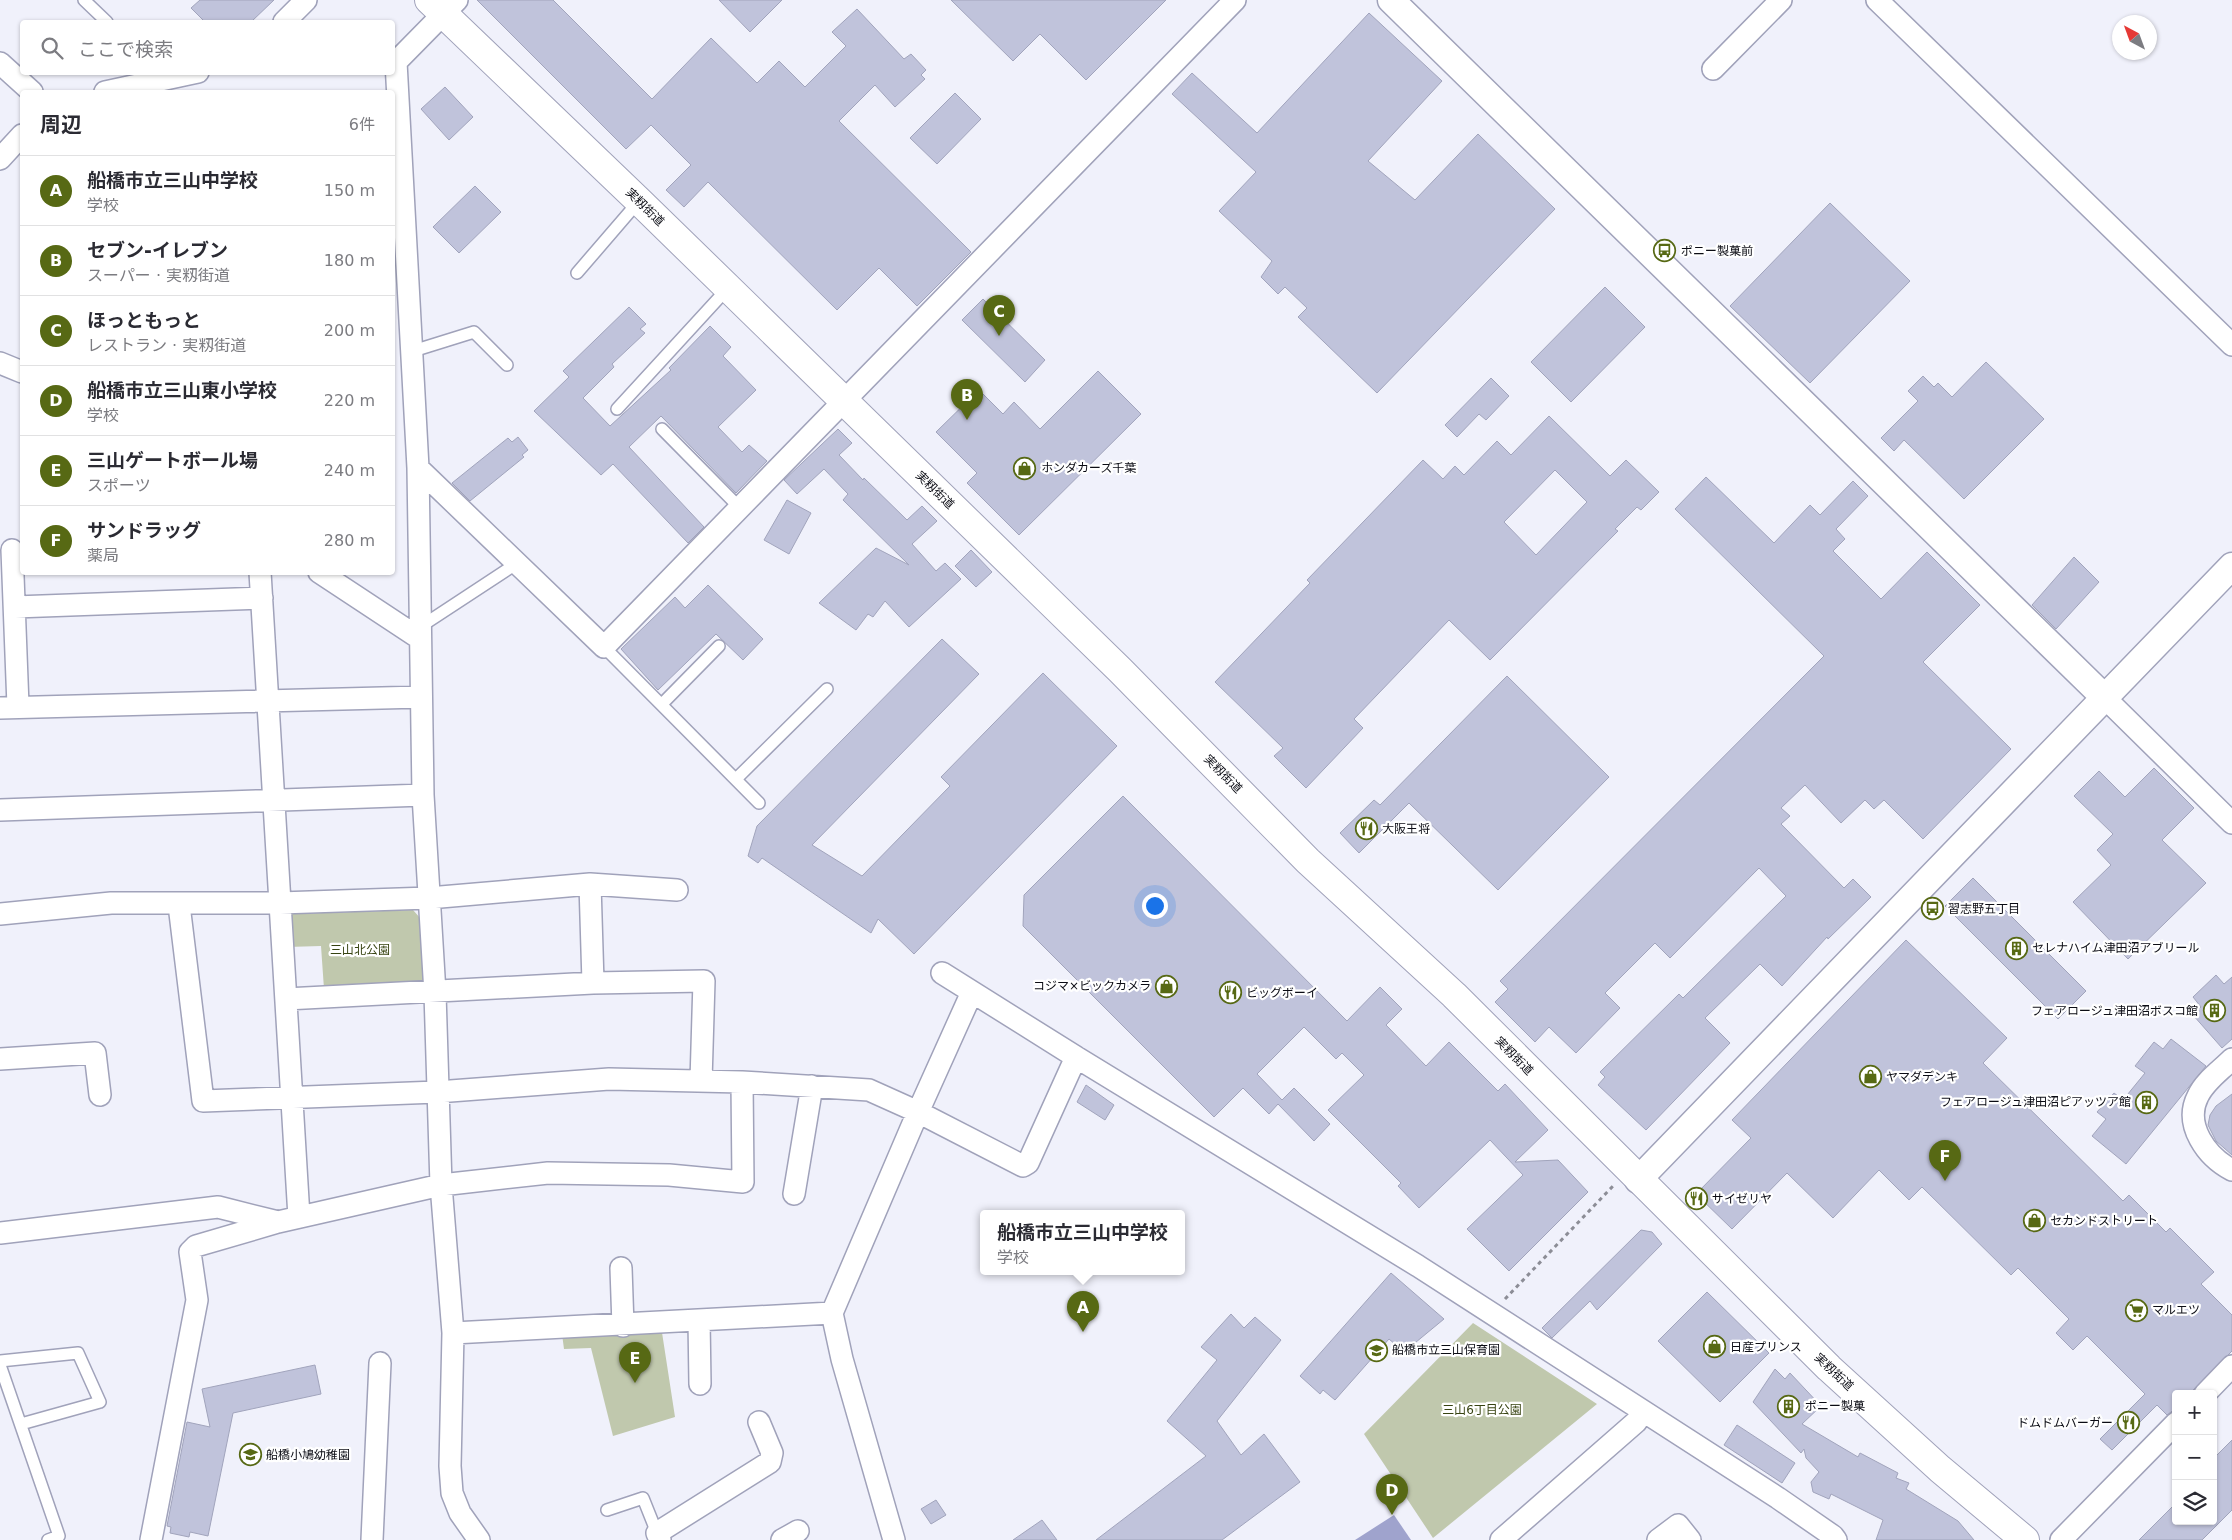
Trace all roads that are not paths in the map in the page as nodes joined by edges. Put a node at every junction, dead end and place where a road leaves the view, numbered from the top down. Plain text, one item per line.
1 (84, 0) edge
2 (306, 0) edge
3 (1235, 0) edge
4 (1391, 0) edge
5 (1781, 0) edge
6 (1877, 0) edge
7 (443, 4) edge
8 (105, 20) edge
9 (286, 20) edge
10 (0, 63) edge
11 (1713, 69) dead end
12 (160, 76) edge
13 (30, 90) edge
14 (112, 90) edge
15 (20, 138) edge
16 (0, 158) edge
17 (639, 201) junction
18 (577, 273) dead end
19 (728, 288) junction
20 (2232, 345) edge
21 (413, 351) junction
22 (0, 362) edge
23 (507, 365) dead end
24 (20, 371) edge
25 (844, 401) junction
26 (617, 409) dead end
27 (662, 429) dead end
28 (418, 468) junction
29 (740, 508) junction
30 (11, 550) edge
31 (516, 564) junction
32 (2232, 566) edge
33 (260, 575) edge
34 (324, 575) edge
35 (262, 598) junction
36 (15, 607) junction
37 (420, 632) junction
38 (719, 646) dead end
39 (604, 648) junction
40 (827, 689) dead end
41 (420, 697) junction
42 (2105, 698) junction
43 (268, 699) junction
44 (662, 704) junction
45 (9, 707) edge
46 (736, 779) junction
47 (423, 795) junction
48 (274, 799) junction
49 (759, 803) dead end
50 (0, 810) edge
51 (2232, 823) edge
52 (590, 884) junction
53 (677, 890) dead end
54 (428, 898) junction
55 (280, 904) junction
56 (179, 905) junction
57 (0, 914) edge
58 (942, 973) dead end
59 (593, 983) junction
60 (972, 992) junction
61 (435, 993) junction
62 (286, 999) junction
63 (1076, 1057) junction
64 (0, 1059) edge
65 (2232, 1059) edge
66 (700, 1081) junction
67 (742, 1082) junction
68 (812, 1086) junction
69 (437, 1092) junction
70 (100, 1095) dead end
71 (292, 1099) junction
72 (918, 1112) junction
73 (2232, 1170) edge
74 (1626, 1182) junction
75 (441, 1185) junction
76 (794, 1194) dead end
77 (299, 1217) junction
78 (278, 1222) junction
79 (0, 1233) edge
80 (621, 1268) dead end
81 (832, 1313) junction
82 (699, 1320) junction
83 (623, 1326) junction
84 (453, 1333) junction
85 (0, 1363) edge
86 (380, 1363) dead end
87 (2232, 1366) edge
88 (700, 1384) dead end
89 (2209, 1390) edge
90 (1643, 1412) junction
91 (760, 1422) dead end
92 (20, 1424) junction
93 (2172, 1427) edge
94 (607, 1510) dead end
95 (658, 1536) edge
96 (48, 1540) edge
97 (151, 1540) edge
98 (372, 1540) edge
99 (479, 1540) edge
100 (894, 1540) edge
101 (1501, 1540) edge
102 (1658, 1540) edge
103 (1690, 1540) edge
104 (1836, 1540) edge
105 (2025, 1540) edge
106 (2061, 1540) edge

1 - 8 lane
2 - 9 street
3 - 25 street
4 - 42 street
5 - 11 street
6 - 20 street
7 - 17 main road, 実籾街道
7 - 21 street
10 - 13 street
12 - 14 street
15 - 16 street
17 - 18 lane
17 - 19 main road, 実籾街道
19 - 25 main road, 実籾街道
19 - 26 lane
21 - 23 lane
21 - 28 street
22 - 24 street
25 - 29 street
25 - 74 main road, 実籾街道
27 - 29 lane
28 - 31 street
28 - 37 street
29 - 39 street
30 - 36 street
31 - 37 lane
31 - 39 street
32 - 42 street
33 - 35 street
34 - 37 street
35 - 36 street
35 - 43 street
36 - 45 street
37 - 41 street
38 - 44 lane
39 - 44 lane
40 - 46 lane
41 - 43 street
41 - 47 street
42 - 51 street
42 - 74 street
43 - 45 street
43 - 48 street
44 - 46 lane
46 - 49 lane
47 - 48 street
47 - 54 street
48 - 50 street
48 - 55 street
52 - 53 street
52 - 54 street
52 - 59 street
54 - 55 street
54 - 61 street
55 - 56 street
55 - 62 street
56 - 57 street
56 - 71 street
58 - 60 street
59 - 61 street
59 - 66 street
60 - 63 street
60 - 72 street
61 - 62 street
61 - 69 street
62 - 71 street
63 - 72 street
63 - 90 street
64 - 70 street
65 - 73 street
66 - 67 street
66 - 69 street
67 - 68 street
67 - 75 street
68 - 72 street
68 - 76 street
69 - 71 street
69 - 75 street
71 - 77 street
72 - 81 street
74 - 105 main road, 実籾街道
75 - 77 street
75 - 84 street
77 - 78 street
78 - 79 street
78 - 97 street
80 - 83 street
81 - 82 street
81 - 100 street
82 - 83 street
82 - 88 street
83 - 84 street
84 - 99 street
85 - 92 lane
85 - 92 lane
86 - 98 street
87 - 89 street
90 - 101 street
90 - 104 street
91 - 95 street
92 - 96 lane
93 - 106 street
94 - 95 lane
102 - 103 street

